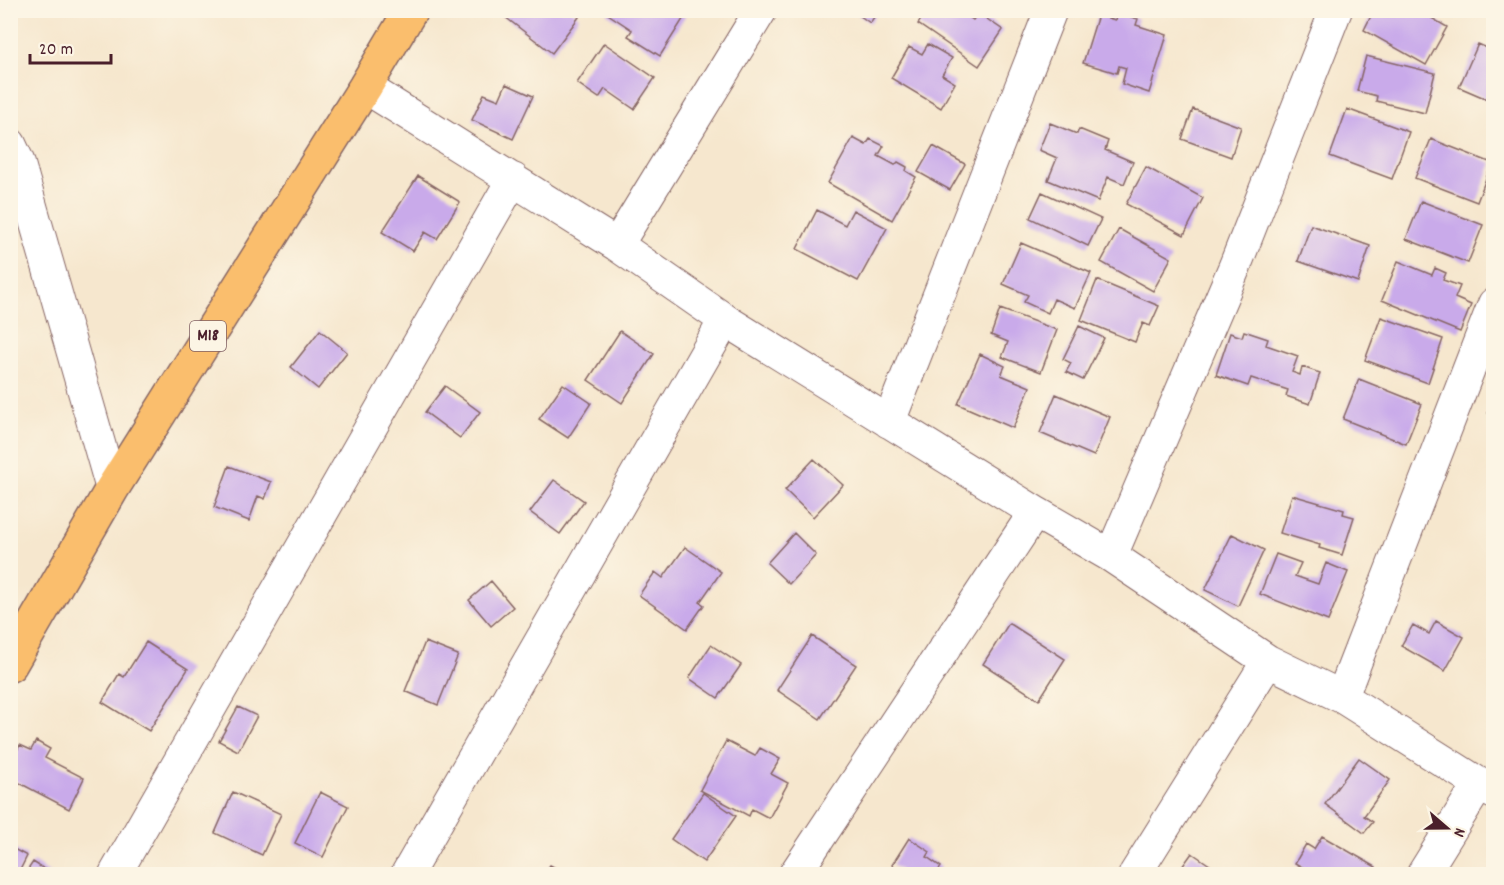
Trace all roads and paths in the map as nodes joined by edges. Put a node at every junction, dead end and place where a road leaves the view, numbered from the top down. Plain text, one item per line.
1 (411, 10) edge
2 (761, 10) edge
3 (1051, 10) edge
4 (1336, 10) edge
5 (365, 87) junction
6 (10, 144) edge
7 (513, 179) junction
8 (616, 245) junction
9 (1494, 304) edge
10 (725, 320) junction
11 (889, 422) junction
12 (112, 489) junction
13 (1035, 512) junction
14 (1111, 556) junction
15 (1268, 661) junction
16 (10, 665) edge
17 (1342, 698) junction
18 (1486, 789) edge
19 (115, 874) edge
20 (407, 874) edge
21 (795, 874) edge
22 (1135, 874) edge
23 (1423, 874) edge

1 - 5 main road, M18
2 - 8 street
3 - 11 street
4 - 14 street
5 - 7 street
5 - 12 main road, M18
6 - 12 street
7 - 8 street
7 - 19 street
8 - 10 street
9 - 17 street
10 - 11 street
10 - 20 street
11 - 13 street
12 - 16 main road, M18
13 - 14 street
13 - 21 street
14 - 15 street
15 - 17 street
15 - 22 street
17 - 18 street
18 - 23 street

